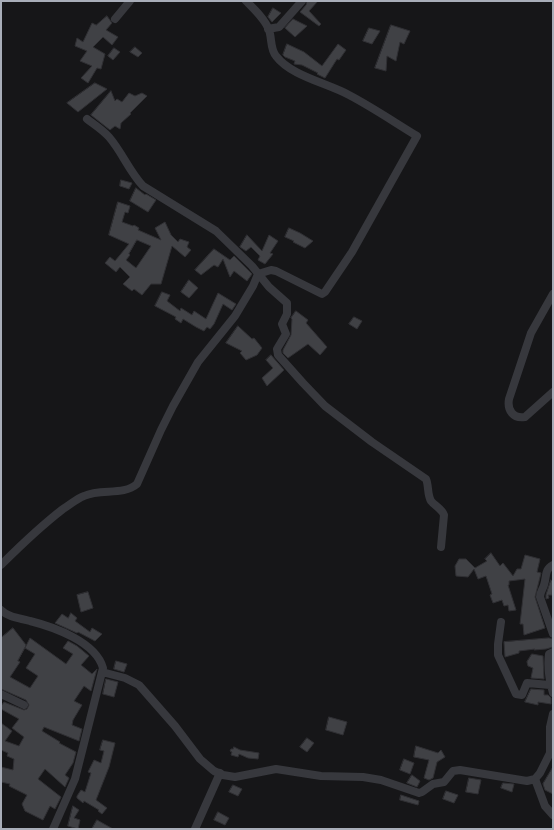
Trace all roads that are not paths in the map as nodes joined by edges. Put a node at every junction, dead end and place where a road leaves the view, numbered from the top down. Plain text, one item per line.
1 (130, 1) edge
2 (246, 1) edge
3 (302, 1) edge
4 (115, 20) dead end
5 (268, 29) junction
6 (87, 119) dead end
7 (258, 274) junction
8 (553, 294) edge
9 (553, 392) edge
10 (441, 548) dead end
11 (1, 565) edge
12 (553, 565) edge
13 (1, 610) edge
14 (501, 622) dead end
15 (553, 634) edge
16 (553, 652) edge
17 (102, 672) junction
18 (552, 689) edge
19 (1, 694) edge
20 (24, 705) dead end
21 (553, 714) edge
22 (552, 744) edge
23 (220, 773) junction
24 (535, 779) junction
25 (553, 815) edge
26 (53, 829) edge
27 (195, 829) edge

1 - 4 street
2 - 5 street
3 - 5 street
5 - 7 street
6 - 7 street
7 - 10 street
7 - 11 street
8 - 9 street
12 - 15 street
13 - 17 street
14 - 18 street
16 - 18 street
17 - 23 street
17 - 26 street
19 - 20 street
21 - 22 street
22 - 24 street
23 - 24 street
23 - 27 street
24 - 25 street

